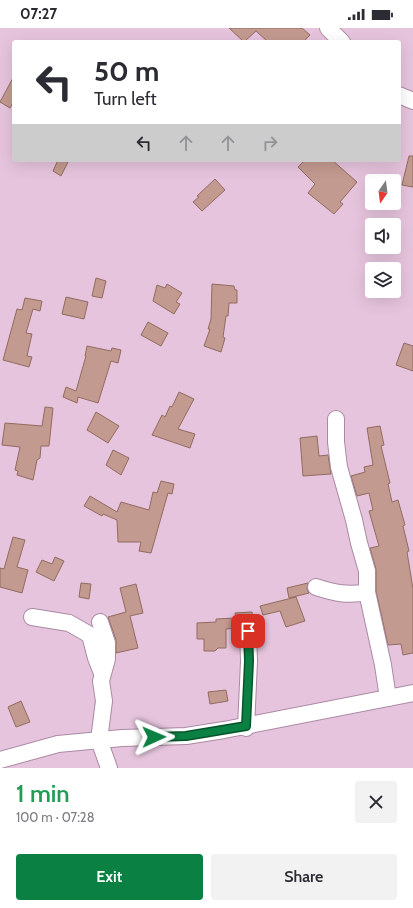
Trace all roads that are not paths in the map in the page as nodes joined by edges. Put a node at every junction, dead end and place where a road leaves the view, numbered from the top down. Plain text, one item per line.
1 (328, 28) edge
2 (340, 40) edge
3 (401, 96) edge
4 (413, 101) edge
5 (336, 419) dead end
6 (316, 587) dead end
7 (366, 592) junction
8 (32, 617) dead end
9 (100, 622) dead end
10 (248, 631) dead end
11 (102, 673) junction
12 (413, 693) edge
13 (388, 698) junction
14 (246, 727) junction
15 (99, 740) junction
16 (0, 760) edge
17 (109, 768) edge

1 - 2 street
3 - 4 street
5 - 7 street
6 - 7 street
7 - 13 street
8 - 11 street
9 - 11 street
10 - 14 street
11 - 15 street
12 - 13 street
13 - 14 street
14 - 15 street
15 - 16 street
15 - 17 street

